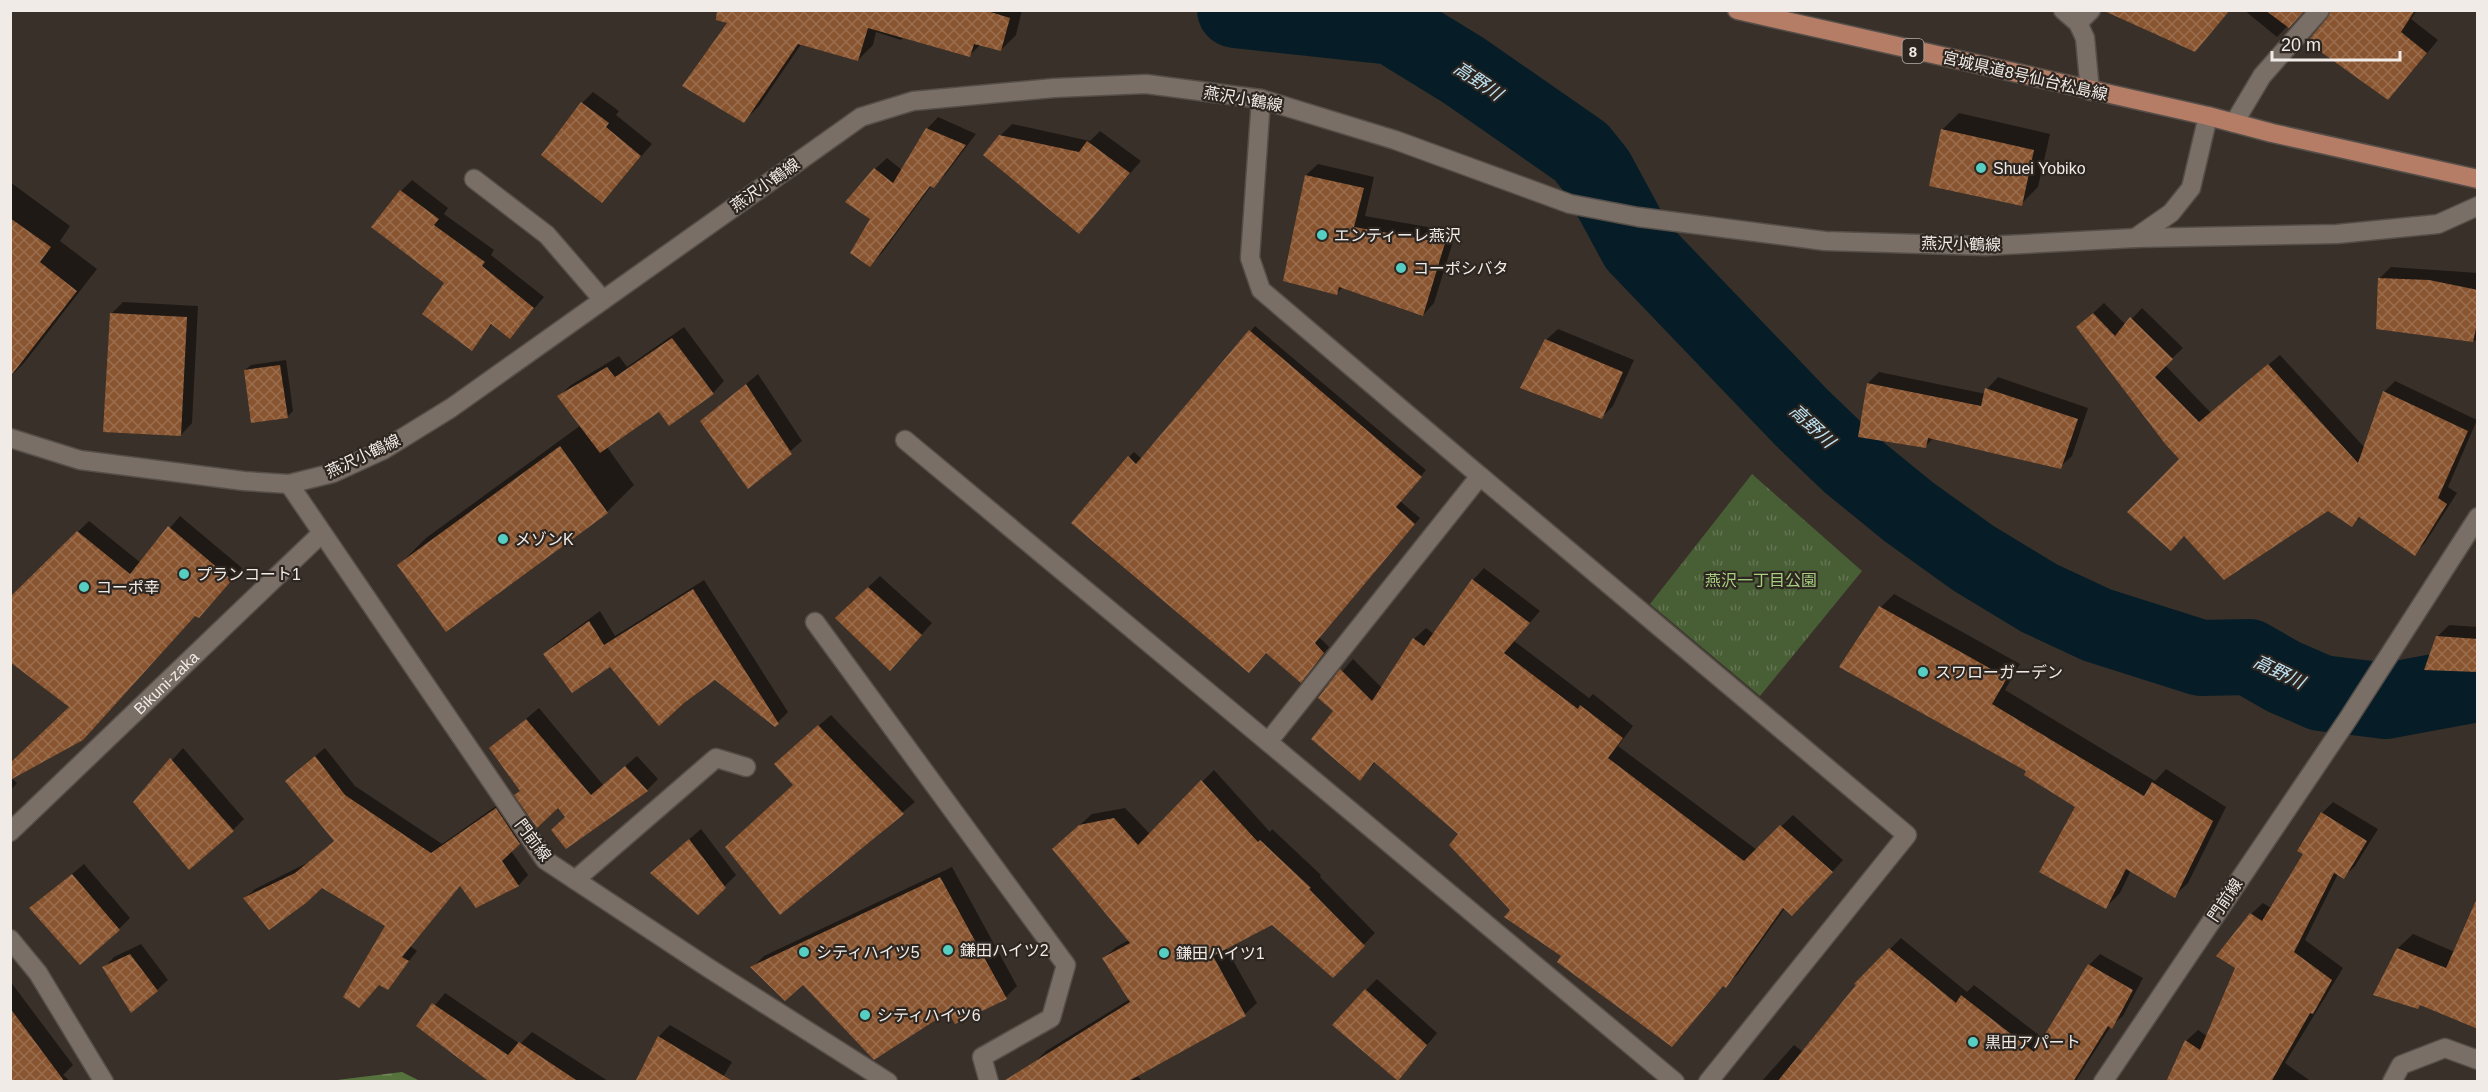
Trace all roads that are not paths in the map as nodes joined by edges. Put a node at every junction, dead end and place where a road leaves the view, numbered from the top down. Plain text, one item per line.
1 (1737, 10) edge
2 (2063, 10) edge
3 (2320, 10) edge
4 (2085, 17) edge
5 (2090, 91) junction
6 (1261, 99) junction
7 (2208, 116) junction
8 (2234, 123) junction
9 (474, 179) dead end
10 (2478, 179) edge
11 (2478, 206) edge
12 (2135, 238) junction
13 (603, 300) junction
14 (10, 438) edge
15 (905, 440) dead end
16 (1480, 476) junction
17 (289, 484) junction
18 (2478, 517) edge
19 (322, 533) junction
20 (815, 622) dead end
21 (1268, 742) junction
22 (746, 767) dead end
23 (10, 832) edge
24 (575, 880) junction
25 (10, 939) edge
26 (2478, 1060) edge
27 (104, 1082) edge
28 (888, 1082) edge
29 (989, 1082) edge
30 (1675, 1082) edge
31 (1708, 1082) edge
32 (2103, 1082) edge
33 (2392, 1082) edge

1 - 5 main road, 宮城県道8号仙台松島線 / 8
2 - 4 street
3 - 8 street
4 - 5 street
5 - 7 main road, 宮城県道8号仙台松島線 / 8
6 - 12 street, 燕沢小鶴線
6 - 13 street, 燕沢小鶴線
6 - 16 street
7 - 8 main road, 8
7 - 12 street
8 - 10 main road, 8
9 - 13 street
11 - 12 street, 燕沢小鶴線
13 - 17 street, 燕沢小鶴線
14 - 17 street, 燕沢小鶴線
15 - 21 street
16 - 21 street
16 - 31 street
17 - 19 street, 門前線
18 - 32 street, 門前線
19 - 23 street, Bikuni-zaka
19 - 24 street, 門前線
20 - 29 street
21 - 30 street
22 - 24 street
24 - 28 street, 門前線
25 - 27 street
26 - 33 street

